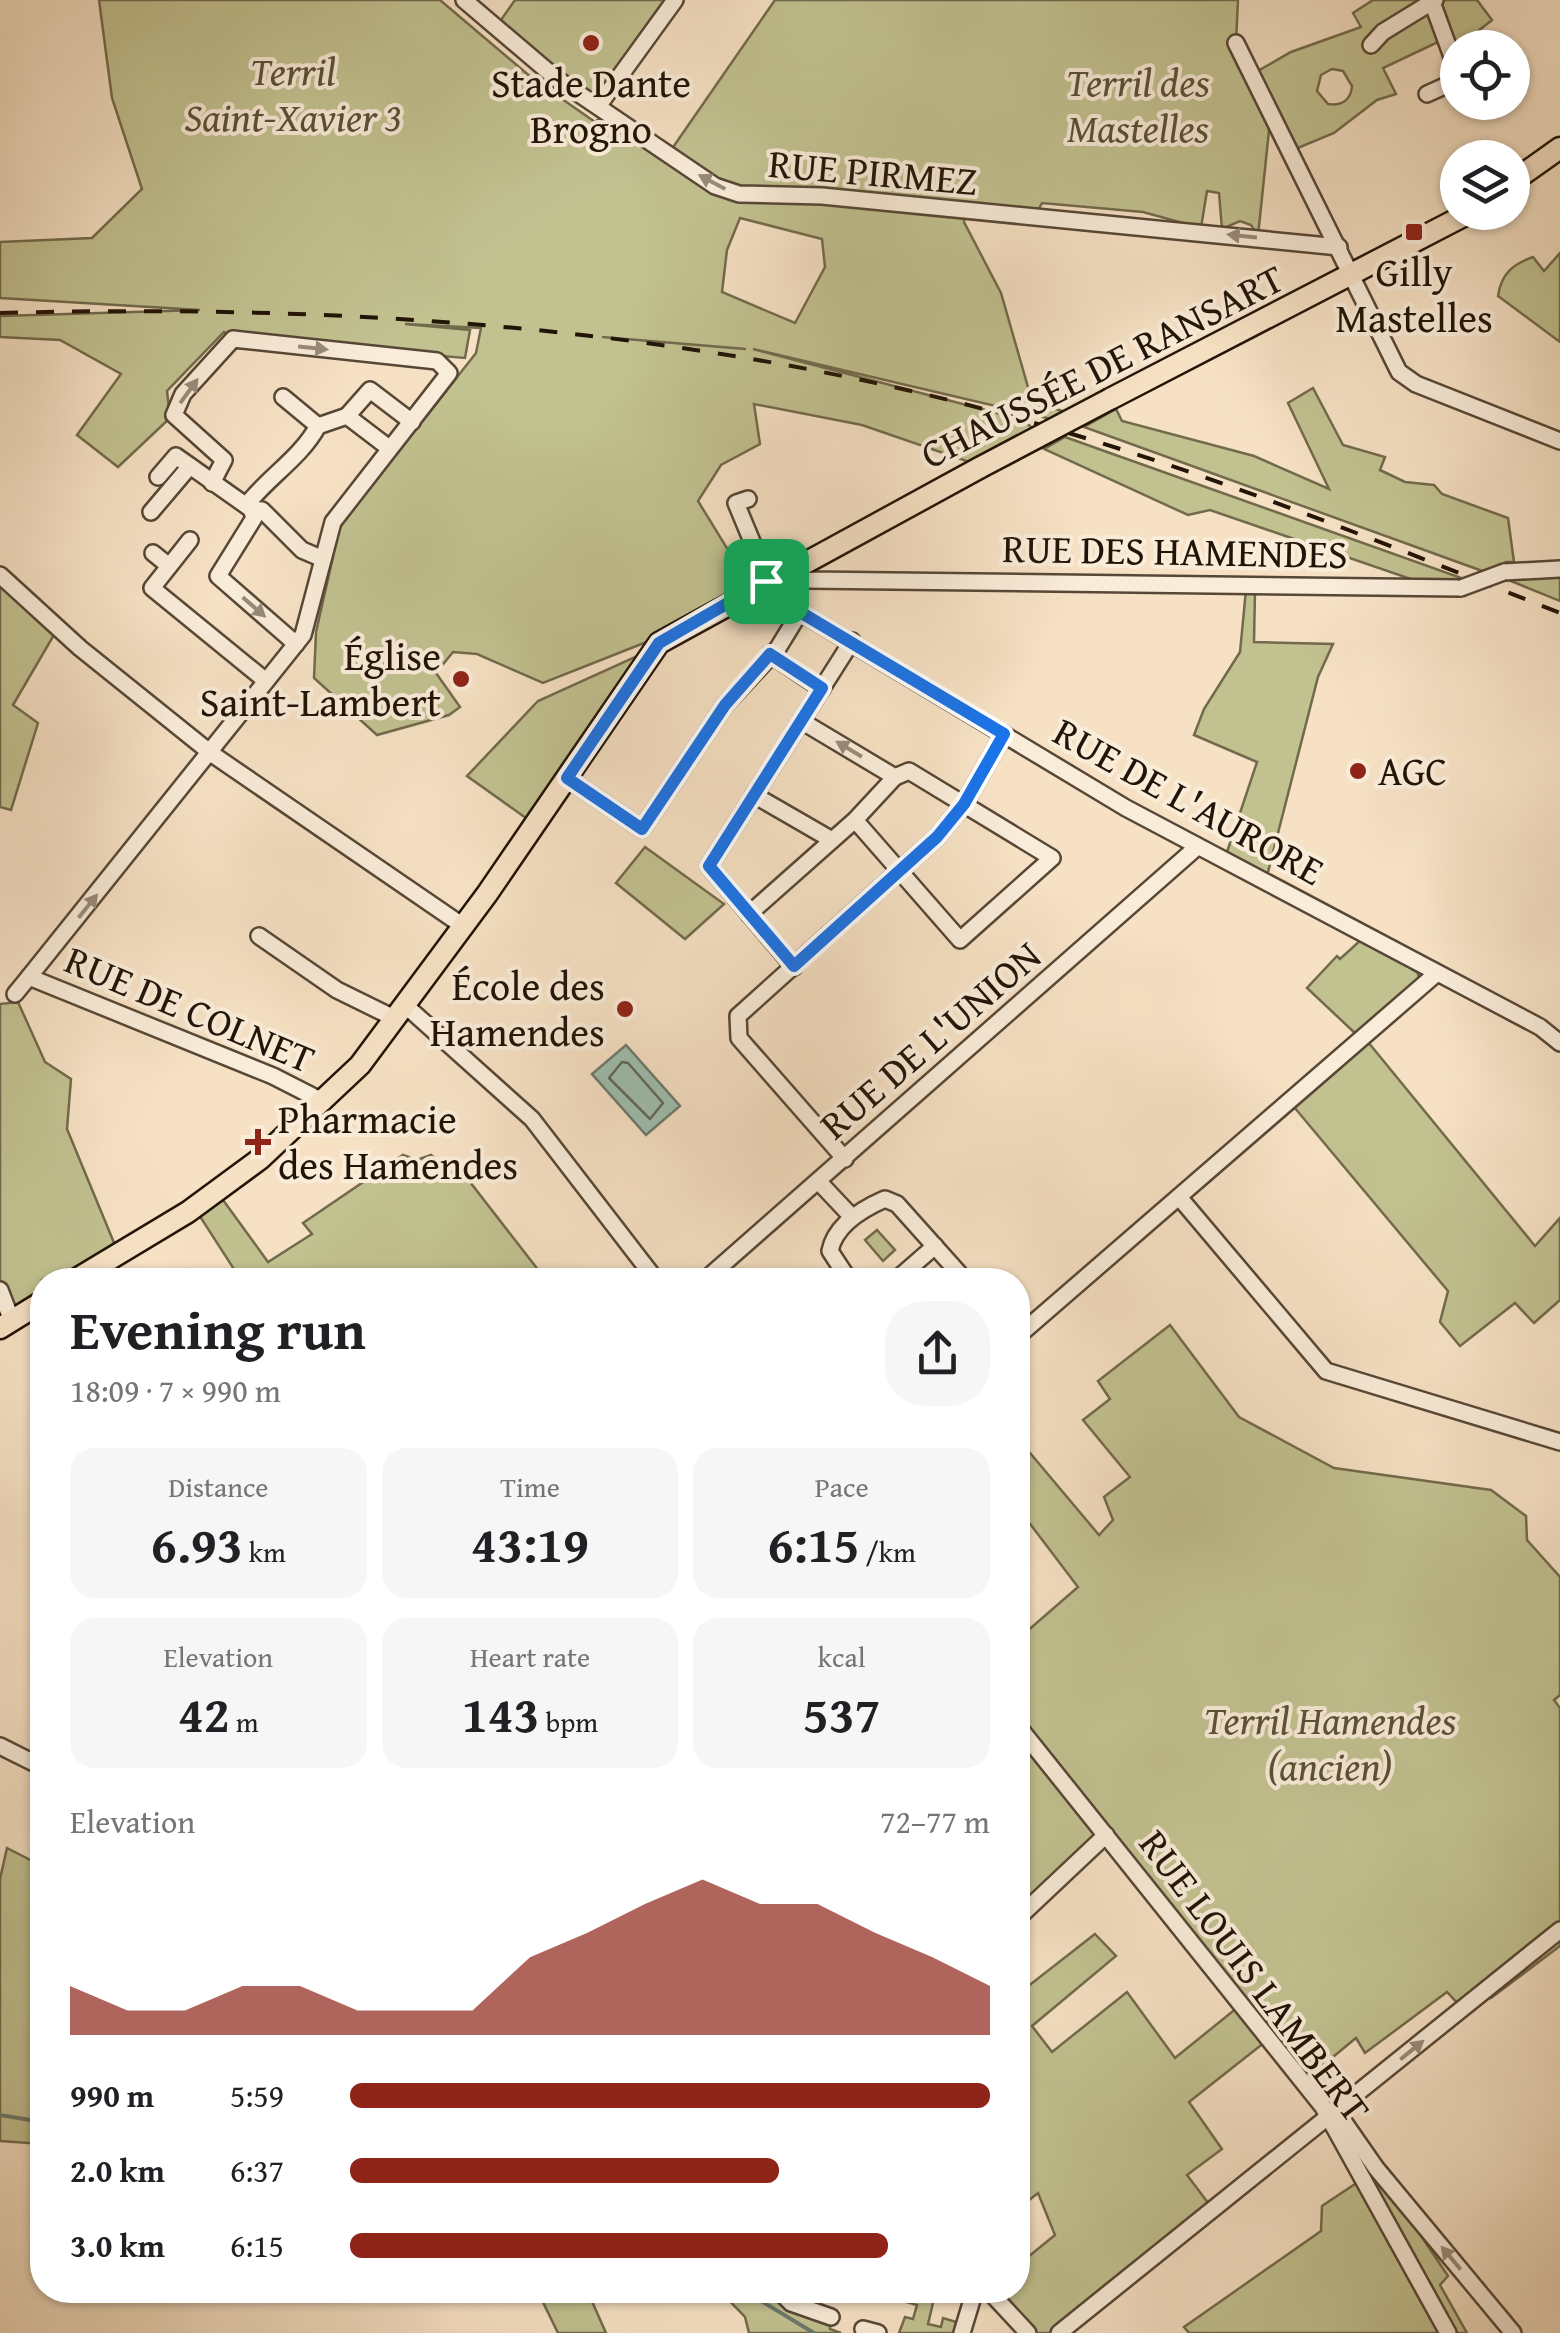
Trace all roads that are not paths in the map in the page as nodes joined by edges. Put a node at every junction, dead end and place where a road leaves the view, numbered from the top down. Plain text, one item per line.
1 (464, 0) edge
2 (674, 0) edge
3 (1433, 1) edge
4 (1443, 30) edge
5 (1236, 42) dead end
6 (1371, 45) dead end
7 (1440, 88) edge
8 (1427, 94) dead end
9 (599, 105) junction
10 (1560, 148) edge
11 (1530, 169) edge
12 (1440, 229) edge
13 (1340, 247) junction
14 (1352, 276) junction
15 (283, 397) dead end
16 (348, 416) junction
17 (412, 422) junction
18 (318, 426) junction
19 (1560, 441) edge
20 (389, 448) junction
21 (190, 466) junction
22 (158, 477) dead end
23 (212, 482) junction
24 (748, 499) dead end
25 (251, 508) junction
26 (151, 512) dead end
27 (190, 540) dead end
28 (153, 553) dead end
29 (323, 559) junction
30 (169, 566) junction
31 (792, 566) junction
32 (1560, 570) edge
33 (0, 575) edge
34 (766, 581) junction
35 (800, 612) junction
36 (852, 641) junction
37 (296, 644) junction
38 (770, 654) junction
39 (266, 681) junction
40 (822, 688) junction
41 (803, 722) junction
42 (1004, 734) junction
43 (212, 754) junction
44 (896, 777) junction
45 (567, 778) junction
46 (754, 795) junction
47 (964, 804) junction
48 (855, 820) junction
49 (832, 840) junction
50 (1197, 847) junction
51 (900, 873) junction
52 (749, 914) junction
53 (463, 926) junction
54 (259, 936) dead end
55 (794, 966) junction
56 (1437, 973) junction
57 (29, 977) junction
58 (16, 994) dead end
59 (401, 1012) junction
60 (1560, 1043) edge
61 (324, 1102) junction
62 (844, 1159) junction
63 (819, 1182) junction
64 (1179, 1197) junction
65 (852, 1218) junction
66 (935, 1246) junction
67 (94, 1268) edge
68 (647, 1268) edge
69 (719, 1268) edge
70 (841, 1268) edge
71 (910, 1268) edge
72 (954, 1268) edge
73 (0, 1290) edge
74 (30, 1309) edge
75 (6, 1324) edge
76 (1030, 1326) edge
77 (1560, 1442) edge
78 (1030, 1741) edge
79 (0, 1746) edge
80 (30, 1762) edge
81 (1106, 1835) junction
82 (1030, 1907) edge
83 (1560, 1930) edge
84 (1334, 2114) junction
85 (790, 2303) edge
86 (970, 2303) edge
87 (1000, 2303) edge
88 (831, 2318) dead end
89 (962, 2333) edge
90 (1028, 2333) edge
91 (1059, 2333) edge
92 (1448, 2333) edge
93 (1512, 2333) edge

1 - 9 street, RUE PIRMEZ
2 - 9 street
3 - 4 street
3 - 6 street
5 - 13 street
7 - 8 street
13 -> 9 street, RUE PIRMEZ
10 - 11 main road
12 - 14 main road, CHAUSSÉE DE RANSART
13 - 14 street
14 - 19 street
14 - 31 main road, CHAUSSÉE DE RANSART, bridge
15 - 18 street
16 - 17 street
16 - 18 street
16 - 20 street
17 - 20 street, RUE DE COLNET
23 -> 17 street, RUE DE COLNET
18 - 25 street
20 - 29 street, RUE DE COLNET
21 - 22 street
21 - 23 street
21 - 26 street
23 - 25 street
24 - 34 street
25 - 29 street
25 -> 37 street
27 - 30 street
28 - 30 street
29 - 37 street, RUE DE COLNET
30 - 39 street
31 - 32 street, RUE DES HAMENDES, bridge
31 - 34 main road, CHAUSSÉE DE RANSART
33 - 43 street
34 - 35 street, RUE DE L'AURORE
34 - 45 main road, CHAUSSÉE DE RANSART
35 - 36 street, RUE DE L'AURORE
35 - 38 street
36 - 40 street
36 - 42 street, RUE DE L'AURORE
37 - 39 street, RUE DE COLNET
38 - 40 street
38 - 45 street
39 - 43 street, RUE DE COLNET
40 - 41 street
44 -> 41 street
41 - 46 street
42 - 47 street
42 - 50 street, RUE DE L'AURORE
43 - 53 street
57 -> 43 street, RUE DE COLNET
44 - 47 street
44 - 48 street
45 - 53 main road, CHAUSSÉE DE RANSART
46 - 49 street
46 - 52 street
47 - 51 street
47 - 51 street
48 - 49 street
48 - 51 street
49 - 52 street
50 - 56 street, RUE DE L'AURORE
50 - 62 street, RUE DE L'UNION
51 - 55 street
52 - 55 street
53 - 59 main road, CHAUSSÉE DE RANSART
54 - 59 street
55 - 62 street
56 - 60 street, RUE DE L'AURORE
56 - 64 street
57 - 58 street, RUE DE COLNET
57 - 61 street, RUE DE COLNET
59 - 61 main road, CHAUSSÉE DE RANSART
59 - 68 street
61 - 67 main road, CHAUSSÉE DE RANSART
62 - 63 street, RUE DE L'UNION
63 - 65 street
63 - 69 street, RUE DE L'UNION
64 - 76 street
64 - 77 street
65 - 66 street
65 - 70 street
66 - 71 street
66 - 72 street
73 - 75 street
74 - 75 main road
78 - 81 street, RUE LOUIS LAMBERT
79 - 80 street
81 - 82 street
81 - 84 street, RUE LOUIS LAMBERT
84 -> 83 street
84 - 91 street
84 - 92 street, RUE LOUIS LAMBERT
93 -> 84 street
85 - 88 street
86 - 89 street
87 - 90 street

